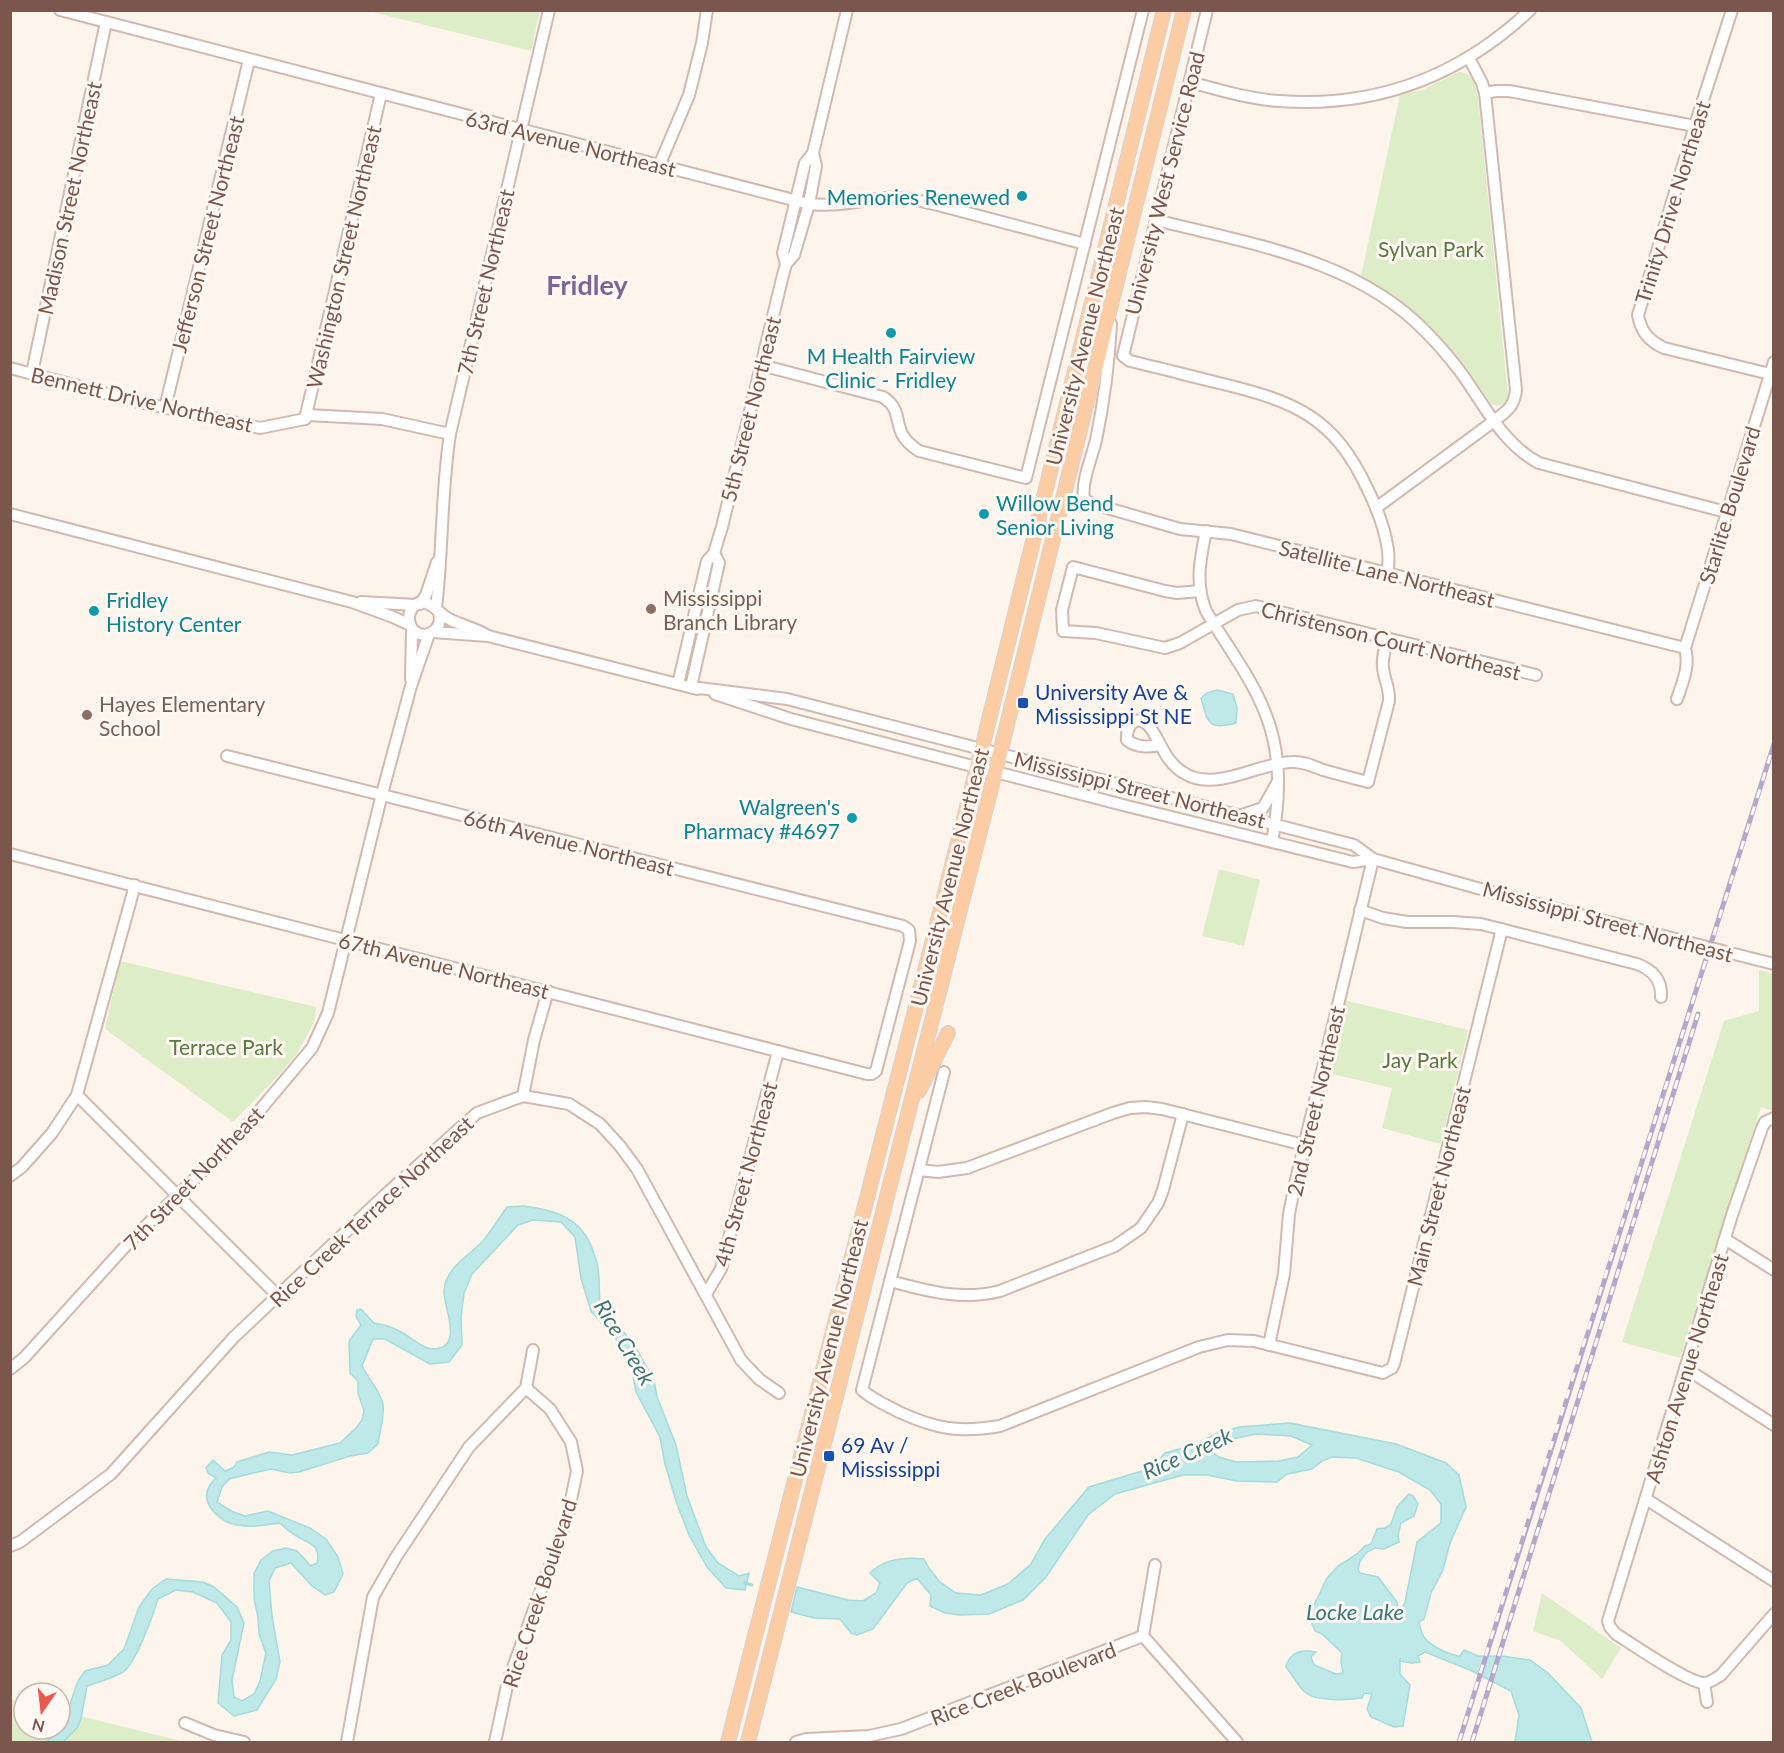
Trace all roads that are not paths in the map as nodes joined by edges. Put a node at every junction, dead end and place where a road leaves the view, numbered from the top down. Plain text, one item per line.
1 (60, 10) edge
2 (549, 10) edge
3 (707, 10) edge
4 (847, 10) edge
5 (1143, 10) edge
6 (1164, 10) edge
7 (1184, 10) edge
8 (1207, 10) edge
9 (1530, 10) edge
10 (1732, 10) edge
11 (106, 22) junction
12 (1469, 58) junction
13 (249, 60) junction
14 (1190, 82) junction
15 (1485, 93) junction
16 (381, 94) junction
17 (1695, 126) junction
18 (519, 130) junction
19 (813, 153) junction
20 (659, 166) junction
21 (796, 201) junction
22 (808, 204) junction
23 (1156, 220) junction
24 (1085, 244) junction
25 (786, 264) junction
26 (1112, 305) junction
27 (1773, 362) edge
28 (761, 365) junction
29 (10, 368) edge
30 (32, 374) junction
31 (1770, 374) junction
32 (165, 408) junction
33 (305, 419) junction
34 (1494, 421) junction
35 (450, 434) junction
36 (1090, 503) joint
37 (1376, 507) junction
38 (1726, 512) junction
39 (10, 514) edge
40 (1206, 531) junction
41 (714, 553) junction
42 (439, 556) junction
43 (1388, 573) junction
44 (1200, 591) junction
45 (352, 603) junction
46 (418, 604) junction
47 (438, 610) junction
48 (1213, 623) junction
49 (411, 627) junction
50 (431, 633) junction
51 (488, 636) junction
52 (1388, 638) junction
53 (1685, 648) junction
54 (1536, 675) dead end
55 (678, 684) junction
56 (411, 686) junction
57 (692, 687) junction
58 (1677, 699) dead end
59 (1160, 745) dead end
60 (982, 748) junction
61 (1000, 753) junction
62 (227, 756) dead end
63 (1277, 764) junction
64 (977, 767) junction
65 (996, 772) junction
66 (1279, 780) junction
67 (381, 794) junction
68 (1242, 815) junction
69 (1275, 824) junction
70 (1272, 842) junction
71 (10, 854) edge
72 (1373, 859) junction
73 (135, 885) junction
74 (1360, 910) junction
75 (1502, 929) junction
76 (347, 940) junction
77 (1773, 964) edge
78 (548, 992) junction
79 (1661, 997) dead end
80 (948, 1033) dead end
81 (778, 1051) junction
82 (876, 1071) joint
83 (944, 1072) dead end
84 (77, 1095) junction
85 (523, 1096) junction
86 (908, 1112) junction
87 (1183, 1114) junction
88 (1771, 1118) edge
89 (1304, 1145) junction
90 (919, 1170) junction
91 (10, 1176) edge
92 (177, 1195) junction
93 (1725, 1239) junction
94 (1773, 1270) edge
95 (890, 1281) junction
96 (706, 1294) junction
97 (278, 1296) junction
98 (1269, 1345) junction
99 (533, 1350) dead end
100 (1685, 1368) junction
101 (10, 1369) edge
102 (526, 1389) junction
103 (779, 1393) dead end
104 (1773, 1425) edge
105 (1646, 1499) junction
106 (10, 1546) edge
107 (1155, 1565) dead end
108 (1773, 1581) edge
109 (1773, 1614) edge
110 (1143, 1636) junction
111 (1704, 1683) junction
112 (1707, 1702) dead end
113 (185, 1723) dead end
114 (1231, 1741) edge
115 (797, 1742) edge
116 (244, 1743) edge
117 (347, 1743) edge
118 (495, 1743) edge
119 (728, 1743) edge
120 (748, 1743) edge

1 - 11 street, 63rd Avenue Northeast
2 - 18 street, 7th Street Northeast
3 - 20 street
4 - 19 street, 5th Street Northeast
5 - 24 street
6 - 60 main road, University Avenue Northeast
7 - 26 main road, University Avenue Northeast
8 - 14 street, University West Service Road
9 - 12 street
10 - 17 street, Trinity Drive Northeast
11 - 13 street, 63rd Avenue Northeast
11 - 30 street, Madison Street Northeast
12 - 14 street
12 - 15 street
13 - 16 street, 63rd Avenue Northeast
13 - 32 street, Jefferson Street Northeast
14 - 23 street, University West Service Road
15 - 17 street
15 - 34 street
16 - 18 street, 63rd Avenue Northeast
16 - 33 street, Washington Street Northeast
17 - 31 street, Trinity Drive Northeast
18 - 20 street, 63rd Avenue Northeast
18 - 35 street, 7th Street Northeast
19 - 21 street, 5th Street Northeast
19 - 22 street, 5th Street Northeast
20 - 21 street, 63rd Avenue Northeast
21 - 22 street, 63rd Avenue Northeast
21 - 25 street, 5th Street Northeast
22 - 24 street, 63rd Avenue Northeast
22 - 25 street, 5th Street Northeast
23 - 34 street
23 - 37 street, University West Service Road
24 - 28 street
25 - 28 street, 5th Street Northeast
26 - 36 street, University West Service Road
26 - 61 main road, University Avenue Northeast
27 - 31 street, Starlite Boulevard
28 - 41 street, 5th Street Northeast
29 - 30 street, Bennett Drive Northeast
30 - 32 street, Bennett Drive Northeast
31 - 38 street, Starlite Boulevard
32 - 33 street, Bennett Drive Northeast
33 - 35 street, Bennett Drive Northeast
34 - 37 street
34 - 38 street
35 - 42 street, 7th Street Northeast
36 - 40 street, Satellite Lane Northeast
37 - 43 street
38 - 53 street, Starlite Boulevard
39 - 45 street
40 - 43 street, Satellite Lane Northeast
40 - 44 street
41 - 55 street, 5th Street Northeast
41 - 57 street, 5th Street Northeast
42 - 46 street, 7th Street Northeast
42 - 47 street, 7th Street Northeast
43 - 53 street, Satellite Lane Northeast
44 - 48 street
44 - 48 street, Christenson Court Northeast
45 - 46 street
45 - 49 street
46 - 47 street
46 - 49 street
47 - 50 street
47 - 51 street, Mississippi Street Northeast
48 - 52 street, Christenson Court Northeast
48 - 63 street
49 - 50 street
49 - 56 street, 7th Street Northeast
50 - 51 street, Mississippi Street Northeast
50 - 56 street, 7th Street Northeast
51 - 55 street, Mississippi Street Northeast
52 - 54 street, Christenson Court Northeast
52 - 63 street
53 - 58 street, Starlite Boulevard
55 - 57 street, Mississippi Street Northeast
56 - 67 street, 7th Street Northeast
57 - 60 street, Mississippi Street Northeast
57 - 64 street, Mississippi Street Northeast
59 - 63 street
60 - 61 street, Mississippi Street Northeast
60 - 64 main road, University Avenue Northeast
61 - 65 main road, University Avenue Northeast
61 - 68 street, Mississippi Street Northeast
62 - 67 street, 66th Avenue Northeast
63 - 66 street
64 - 65 street, Mississippi Street Northeast
64 - 119 main road, University Avenue Northeast
65 - 70 street, Mississippi Street Northeast
65 - 86 main road, University Avenue Northeast
66 - 68 street
66 - 69 street
67 - 76 street, 7th Street Northeast
67 - 82 street, 66th Avenue Northeast
68 - 69 street, Mississippi Street Northeast
69 - 70 street
69 - 72 street, Mississippi Street Northeast
70 - 72 street, Mississippi Street Northeast
71 - 73 street, 67th Avenue Northeast
72 - 74 street, 2nd Street Northeast
72 - 77 street, Mississippi Street Northeast
73 - 76 street, 67th Avenue Northeast
73 - 84 street
74 - 75 street, Mississippi Street Northeast
74 - 89 street, 2nd Street Northeast
75 - 79 street, Mississippi Street Northeast
75 - 98 street, Main Street Northeast
76 - 78 street, 67th Avenue Northeast
76 - 92 street, 7th Street Northeast
78 - 81 street, 67th Avenue Northeast
78 - 85 street
80 - 86 main road
81 - 82 street, 67th Avenue Northeast
81 - 96 street, 4th Street Northeast
83 - 90 street
84 - 91 street
84 - 92 street
85 - 96 street
85 - 97 street, Rice Creek Terrace Northeast
86 - 120 main road, University Avenue Northeast
87 - 89 street
87 - 90 street
87 - 95 street
88 - 93 street, Ashton Avenue Northeast
89 - 98 street, 2nd Street Northeast
90 - 95 street
92 - 97 street
92 - 101 street, 7th Street Northeast
93 - 94 street
93 - 100 street, Ashton Avenue Northeast
95 - 98 street
96 - 103 street
97 - 106 street, Rice Creek Terrace Northeast
99 - 102 street
100 - 104 street
100 - 105 street, Ashton Avenue Northeast
102 - 117 street
102 - 118 street, Rice Creek Boulevard
105 - 108 street
105 - 111 street, Ashton Avenue Northeast
107 - 110 street, Rice Creek Boulevard
109 - 111 street
110 - 114 street, Rice Creek Boulevard
110 - 115 street, Rice Creek Boulevard
111 - 112 street
113 - 116 street

